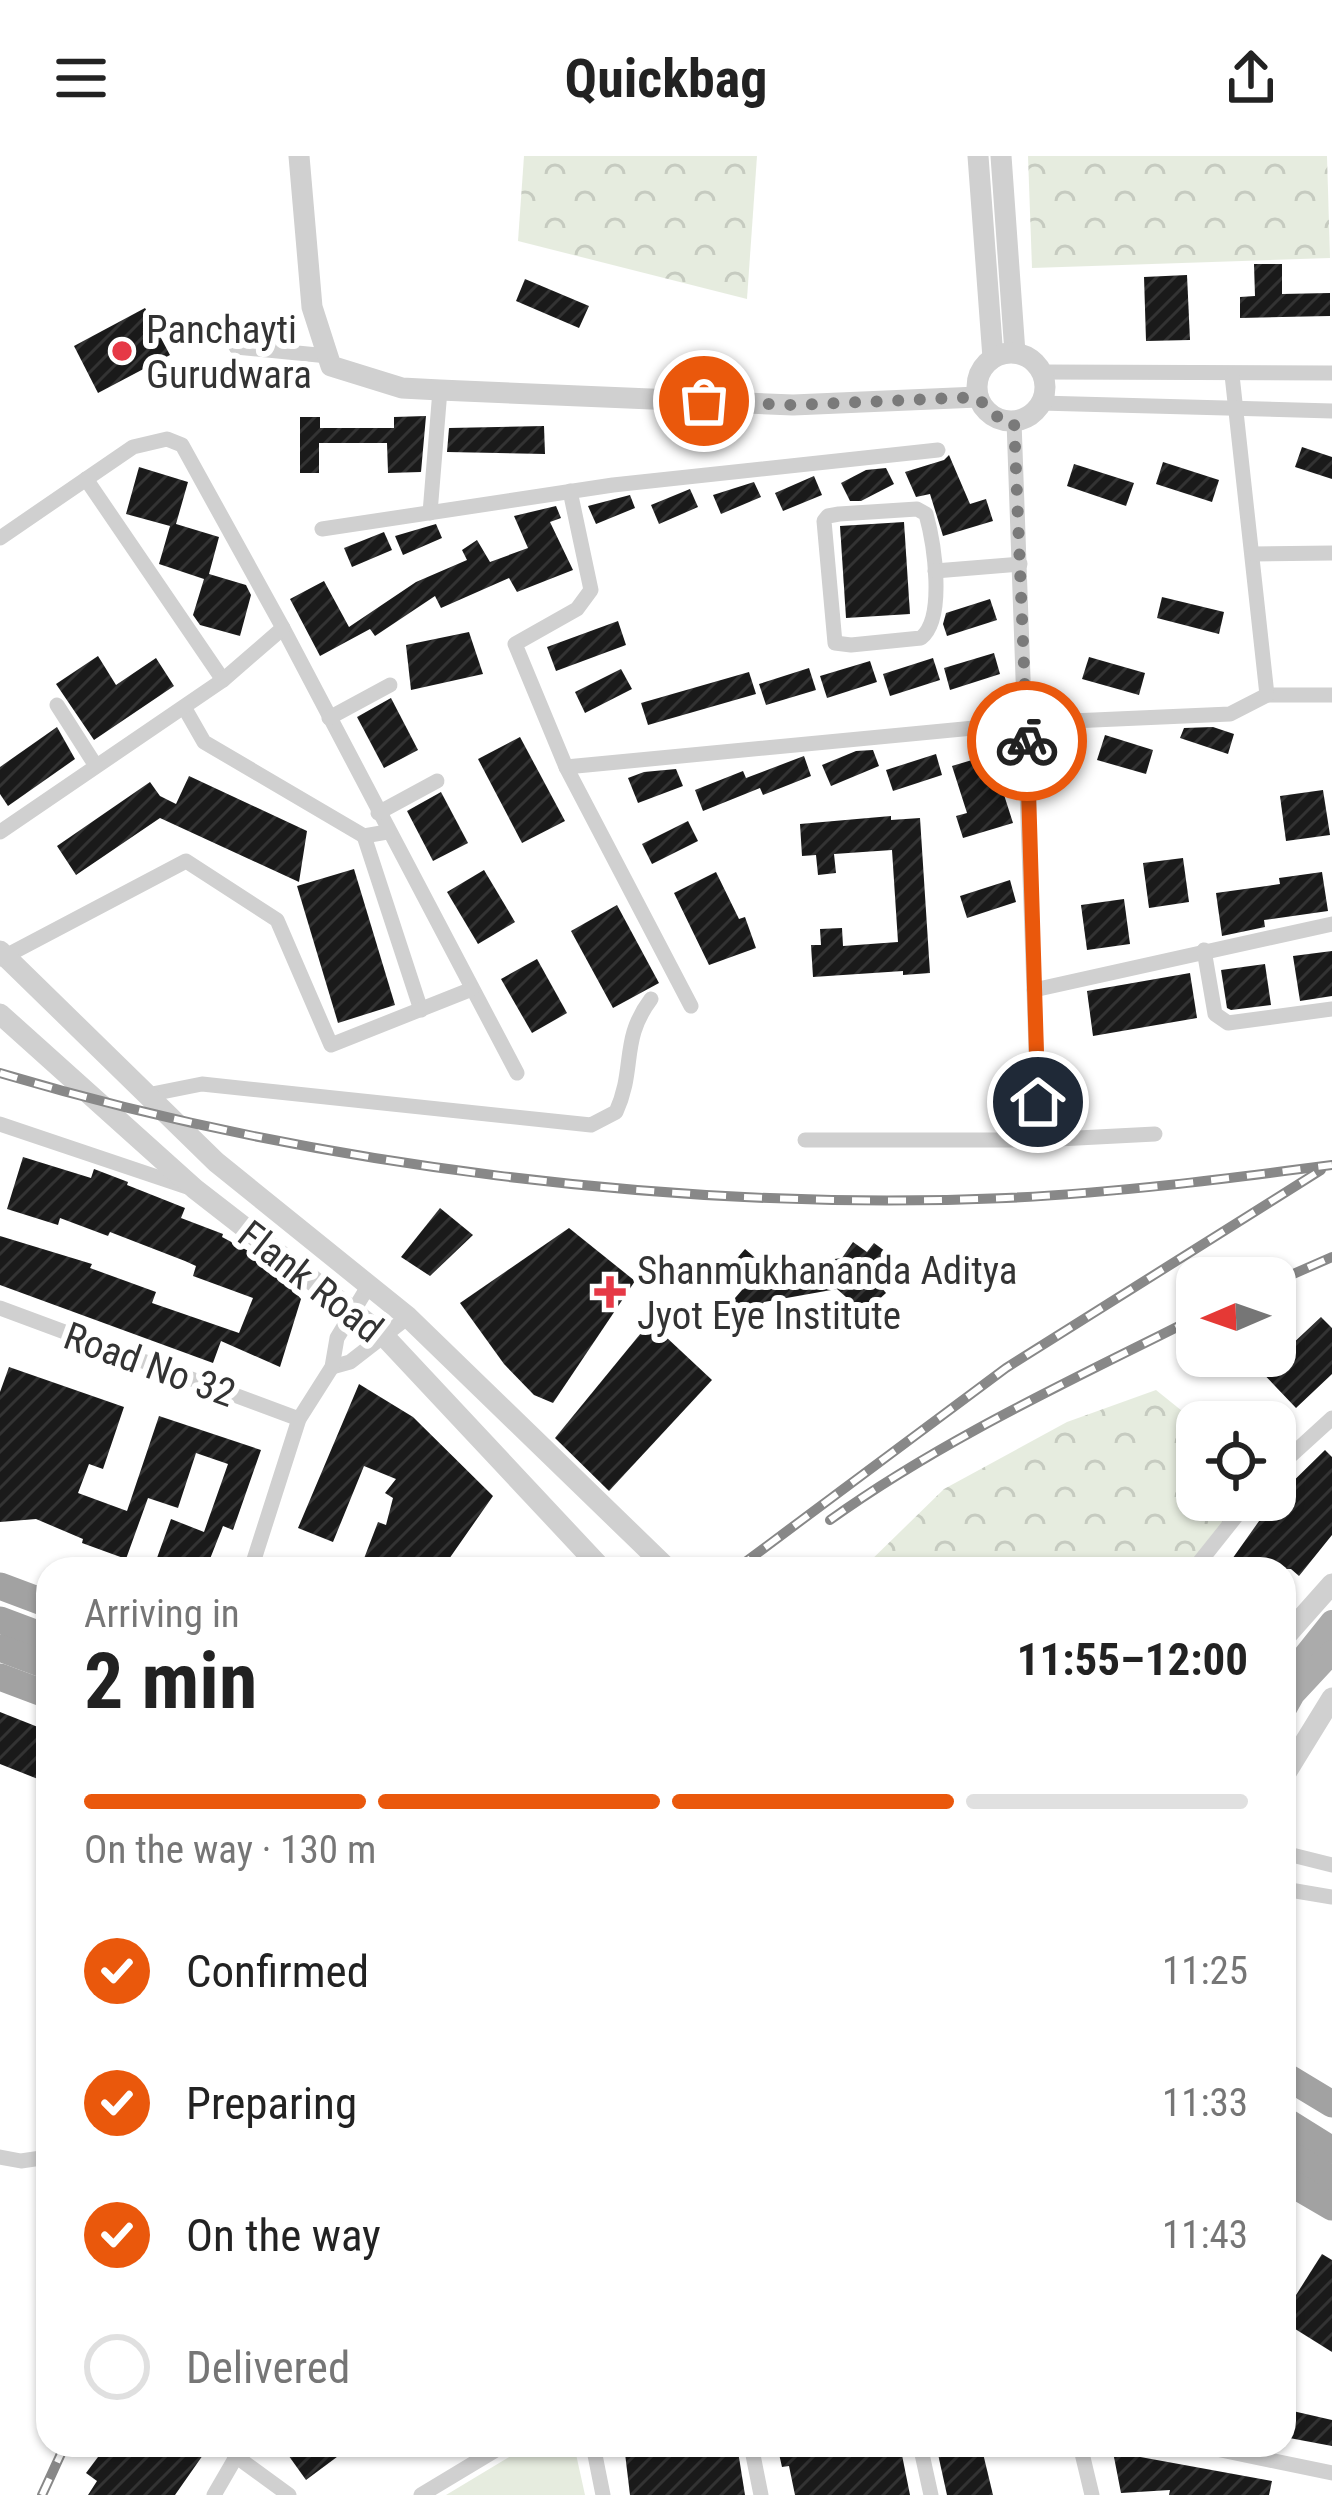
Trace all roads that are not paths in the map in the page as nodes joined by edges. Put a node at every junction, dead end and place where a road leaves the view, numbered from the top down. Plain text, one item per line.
1 (299, 156) edge
2 (978, 156) edge
3 (1000, 156) edge
4 (236, 347) dead end
5 (328, 356) junction
6 (1004, 356) junction
7 (1041, 372) junction
8 (1332, 374) edge
9 (1232, 375) junction
10 (440, 390) junction
11 (978, 397) junction
12 (1040, 403) junction
13 (1233, 408) junction
14 (1332, 411) edge
15 (1014, 421) junction
16 (938, 450) dead end
17 (86, 479) junction
18 (570, 491) junction
19 (430, 513) junction
20 (322, 529) dead end
21 (0, 538) edge
22 (1332, 553) edge
23 (1253, 554) junction
24 (1020, 564) junction
25 (935, 571) junction
26 (283, 628) junction
27 (223, 680) junction
28 (391, 685) dead end
29 (1332, 694) edge
30 (1267, 695) junction
31 (57, 705) dead end
32 (184, 707) junction
33 (329, 718) junction
34 (1026, 723) junction
35 (96, 766) junction
36 (566, 766) junction
37 (437, 781) dead end
38 (377, 813) junction
39 (0, 832) edge
40 (387, 832) junction
41 (364, 836) junction
42 (1332, 924) edge
43 (1204, 950) junction
44 (2, 955) edge
45 (472, 989) junction
46 (1034, 989) junction
47 (651, 999) dead end
48 (691, 1006) dead end
49 (1332, 1009) edge
50 (421, 1010) junction
51 (0, 1014) edge
52 (517, 1072) dead end
53 (147, 1095) junction
54 (0, 1124) edge
55 (1155, 1134) dead end
56 (806, 1140) dead end
57 (1039, 1140) junction
58 (195, 1190) junction
59 (369, 1286) junction
60 (0, 1308) edge
61 (353, 1312) junction
62 (408, 1317) junction
63 (383, 1335) junction
64 (332, 1367) junction
65 (1332, 1418) edge
66 (299, 1419) junction
67 (1296, 1451) edge
68 (1232, 1521) edge
69 (255, 1557) edge
70 (591, 1557) edge
71 (656, 1557) edge
72 (1204, 1557) edge
73 (1332, 1584) edge
74 (0, 1586) edge
75 (36, 1600) edge
76 (0, 1621) edge
77 (1332, 1622) edge
78 (1296, 1624) edge
79 (36, 1634) edge
80 (0, 1648) edge
81 (1332, 1652) edge
82 (36, 1662) edge
83 (1296, 1667) edge
84 (0, 1678) edge
85 (36, 1691) edge
86 (1296, 1691) edge
87 (1332, 1698) edge
88 (1296, 1756) edge
89 (1296, 1856) edge
90 (1332, 1864) edge
91 (1296, 1891) edge
92 (1332, 1897) edge
93 (1296, 2082) edge
94 (1332, 2104) edge
95 (1296, 2128) edge
96 (1332, 2150) edge
97 (0, 2157) edge
98 (1296, 2158) edge
99 (36, 2159) edge
100 (1332, 2180) edge
101 (1296, 2186) edge
102 (1332, 2207) edge
103 (234, 2457) edge
104 (246, 2457) edge
105 (484, 2457) edge
106 (595, 2457) edge
107 (753, 2457) edge
108 (923, 2457) edge
109 (1083, 2457) edge
110 (1255, 2457) edge
111 (1332, 2473) edge
112 (214, 2495) edge
113 (290, 2495) edge
114 (421, 2495) edge
115 (603, 2495) edge
116 (761, 2495) edge
117 (931, 2495) edge
118 (1092, 2495) edge

1 - 5 street
2 - 6 street
3 - 6 street
4 - 5 street
5 - 10 street
6 - 7 street
6 - 11 street
7 - 9 street
7 - 12 street
8 - 9 street
9 - 13 street
10 - 11 street
10 - 19 street
11 - 15 street
12 - 13 street
12 - 15 street
13 - 14 street
13 - 23 street
15 - 24 street
16 - 18 street
17 - 21 street
17 - 26 street
17 - 27 street
18 - 19 street
18 - 36 street
19 - 20 street
22 - 23 street
23 - 30 street
24 - 25 street
24 - 34 street
25 - 25 street
26 - 27 street
26 - 33 street
27 - 32 street
28 - 33 street
29 - 30 street
30 - 34 street
31 - 35 street
32 - 35 street
32 - 41 street
33 - 38 street
34 - 36 street
34 - 46 street
35 - 39 street
36 - 48 street
37 - 38 street
38 - 40 street
40 - 41 street
40 - 45 street
41 - 50 street
42 - 43 street
43 - 46 street
43 - 49 street
44 - 50 street
44 - 53 street
45 - 50 street
45 - 52 street
46 - 57 street
47 - 53 street
51 - 58 street, Flank Road
53 - 59 street
54 - 58 street
55 - 57 street
56 - 57 street
58 - 61 street, Flank Road
59 - 61 street
59 - 62 street
60 - 66 street, Road No 32
61 - 63 street, Flank Road
61 - 64 street
62 - 63 street
62 - 71 street
63 - 64 street
63 - 70 street, Flank Road
64 - 66 street
65 - 67 street
66 - 69 street
68 - 72 street
73 - 78 street
74 - 75 highway
76 - 79 highway
77 - 83 main road
80 - 82 highway
81 - 86 main road
84 - 85 highway
87 - 88 street
89 - 90 street
91 - 92 street
93 - 94 highway
95 - 96 highway
97 - 99 street
98 - 100 highway
101 - 102 highway
103 - 112 street
104 - 113 street
105 - 114 street
106 - 115 street
107 - 116 street
108 - 117 street
109 - 118 street
110 - 111 street

